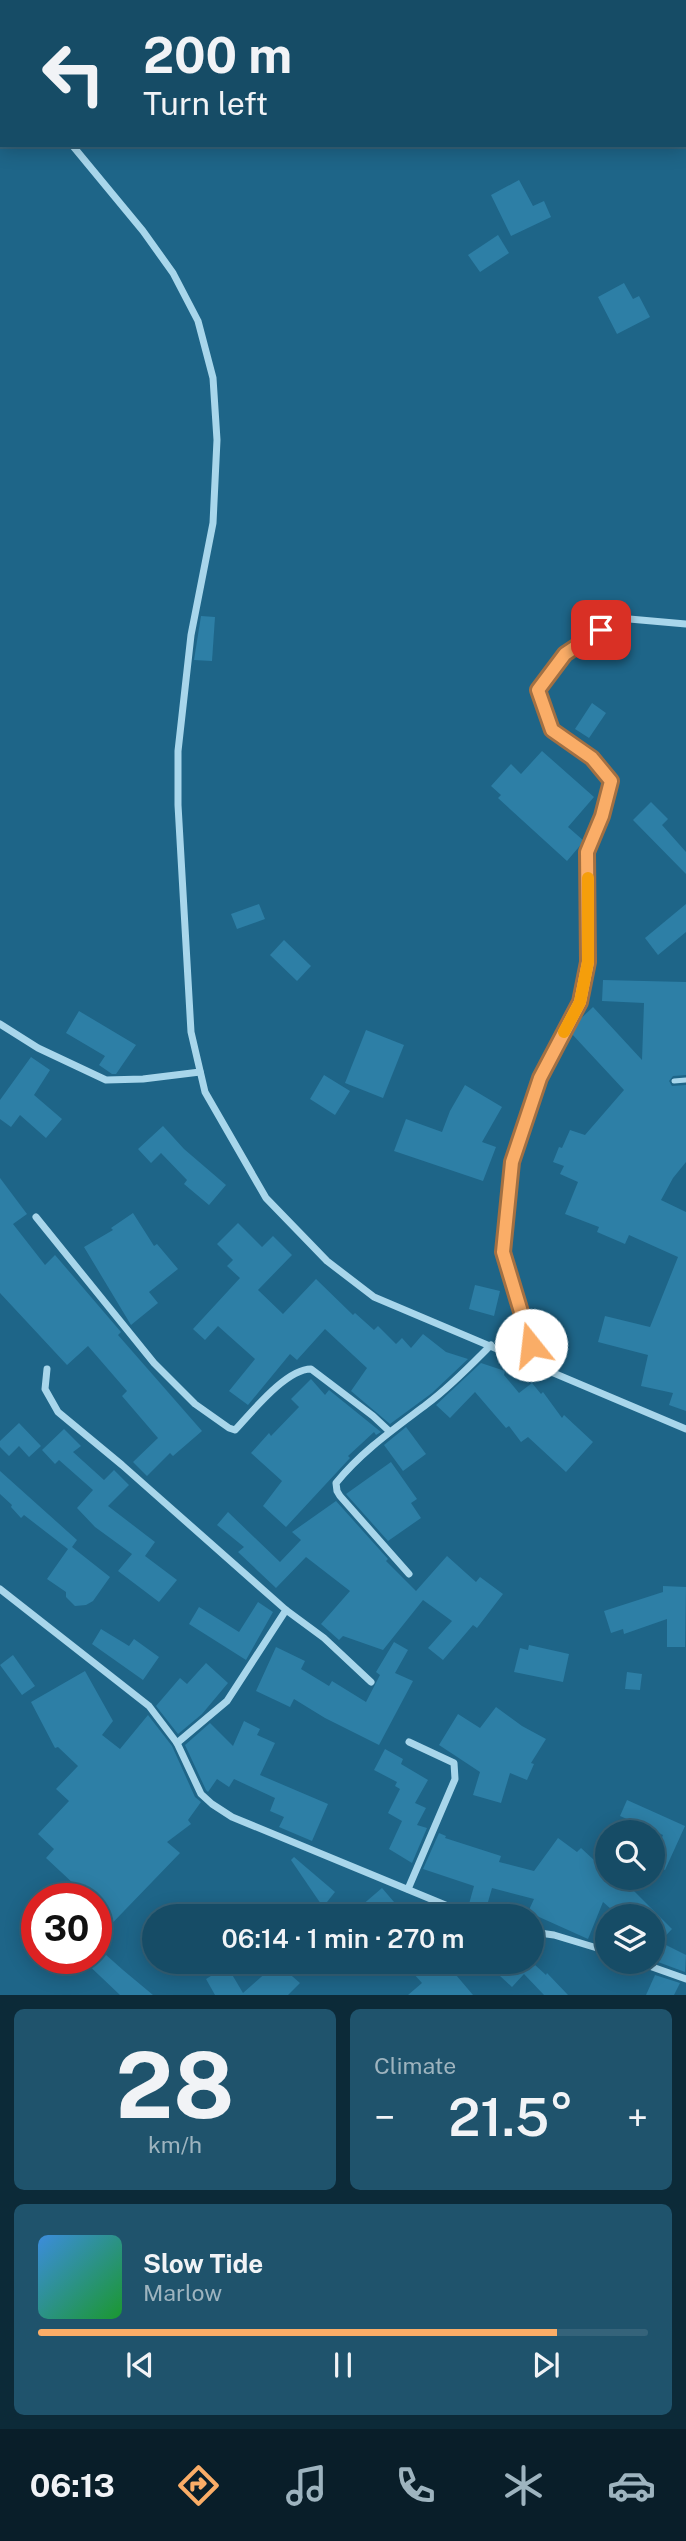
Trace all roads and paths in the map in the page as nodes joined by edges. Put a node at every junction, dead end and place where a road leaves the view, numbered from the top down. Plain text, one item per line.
1 (74, 147) edge
2 (686, 624) edge
3 (0, 1024) edge
4 (200, 1072) junction
5 (686, 1080) edge
6 (674, 1081) dead end
7 (36, 1217) dead end
8 (491, 1345) junction
9 (536, 1364) junction
10 (47, 1369) dead end
11 (686, 1429) edge
12 (389, 1431) junction
13 (409, 1574) dead end
14 (0, 1589) edge
15 (286, 1610) junction
16 (371, 1682) dead end
17 (408, 1742) dead end
18 (177, 1743) junction
19 (408, 1889) junction
20 (444, 1904) edge
21 (544, 1934) edge
22 (595, 1947) edge
23 (665, 1972) edge
24 (686, 1979) edge

1 - 4 street
2 - 9 street
3 - 4 street
4 - 8 street
5 - 6 lane
7 - 12 street
8 - 9 street
8 - 12 street
9 - 11 street
10 - 15 street
12 - 13 street
14 - 18 street
15 - 16 street
15 - 18 street
17 - 19 street
18 - 19 street
19 - 20 street
21 - 22 street
23 - 24 street

